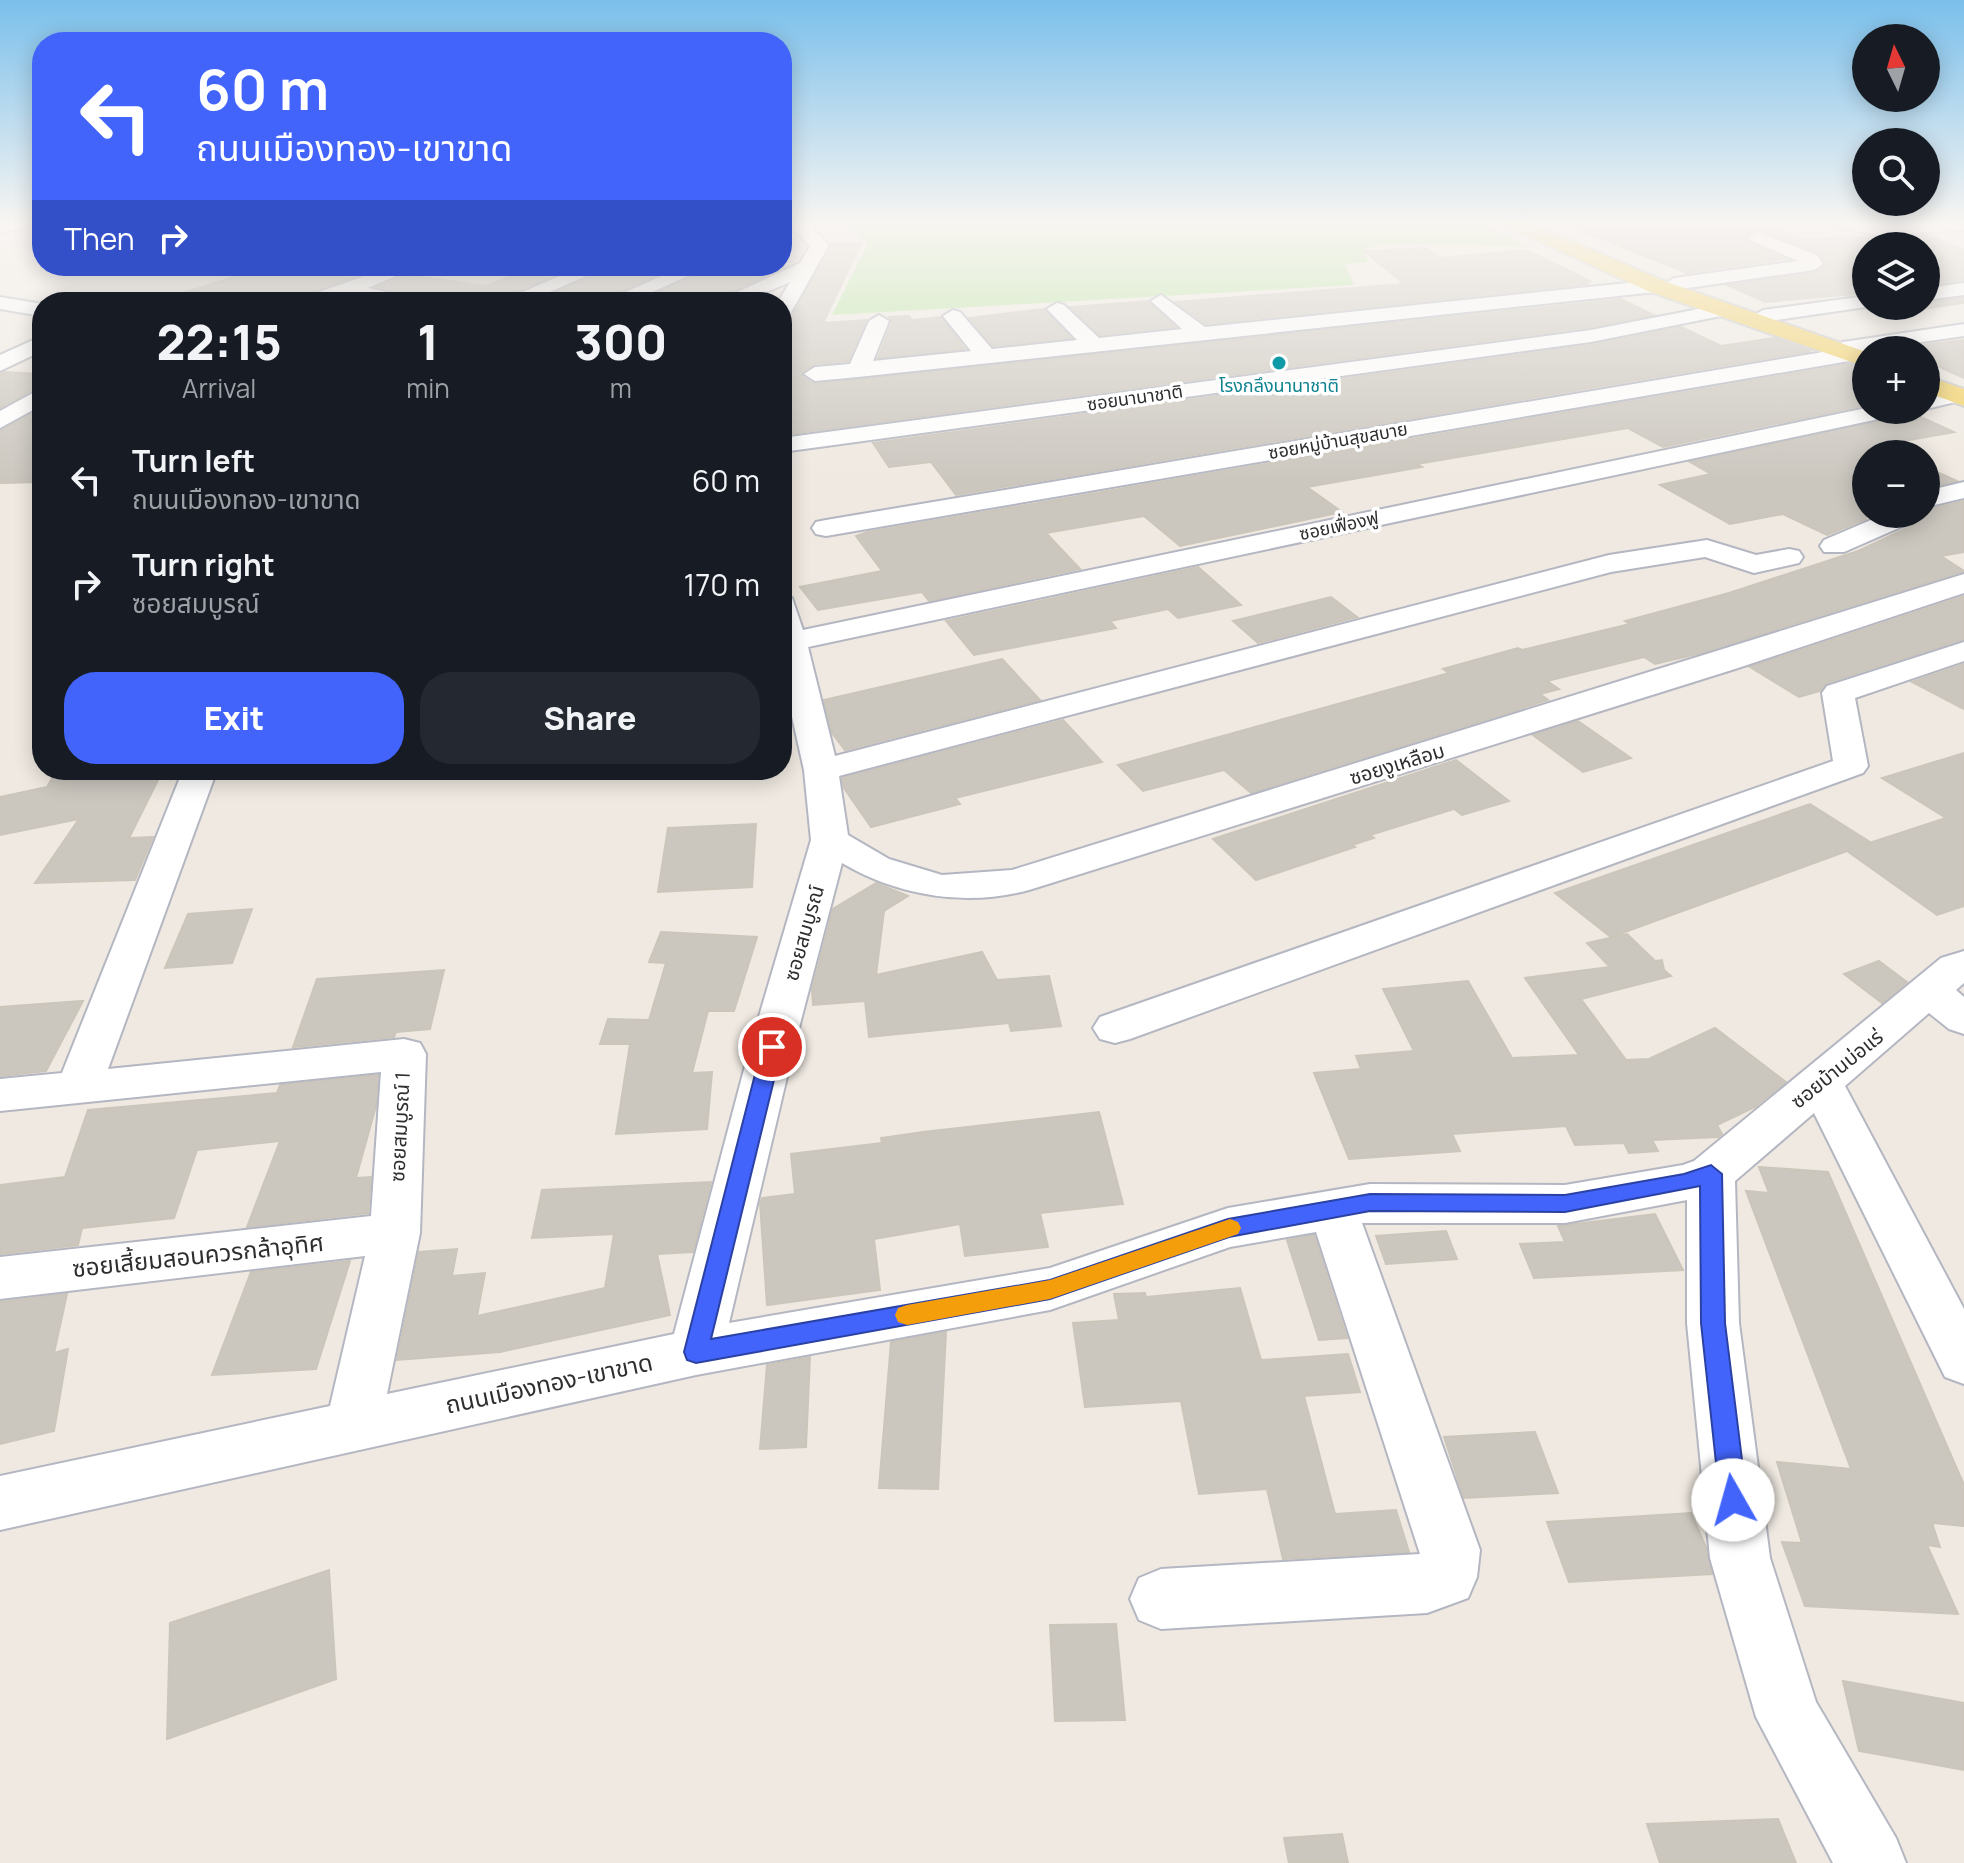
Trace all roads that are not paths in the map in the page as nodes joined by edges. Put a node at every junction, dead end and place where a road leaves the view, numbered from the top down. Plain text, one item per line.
1 (1057, 309) dead end
2 (1170, 309) edge
3 (1282, 309) edge
4 (1436, 309) edge
5 (1741, 309) edge
6 (1815, 309) edge
7 (1724, 310) joint
8 (953, 316) dead end
9 (1763, 316) junction
10 (879, 321) dead end
11 (1301, 323) junction
12 (1964, 330) edge
13 (1199, 333) junction
14 (1938, 336) edge
15 (1094, 345) junction
16 (32, 347) edge
17 (1852, 352) edge
18 (1852, 352) edge
19 (1852, 355) edge
20 (986, 356) junction
21 (0, 365) edge
22 (32, 370) edge
23 (858, 370) junction
24 (815, 374) dead end
25 (1940, 382) edge
26 (1940, 387) edge
27 (1962, 394) edge
28 (1940, 399) edge
29 (32, 401) edge
30 (1852, 417) edge
31 (0, 421) edge
32 (792, 444) edge
33 (1964, 490) edge
34 (1940, 496) edge
35 (826, 528) dead end
36 (1876, 528) edge
37 (1834, 546) dead end
38 (1789, 557) dead end
39 (1964, 583) edge
40 (792, 622) edge
41 (792, 648) edge
42 (1964, 651) edge
43 (821, 770) junction
44 (196, 780) edge
45 (830, 840) junction
46 (1953, 992) edge
47 (1115, 1028) dead end
48 (1820, 1081) junction
49 (79, 1088) junction
50 (0, 1095) edge
51 (1711, 1174) junction
52 (1333, 1210) junction
53 (395, 1233) junction
54 (0, 1278) edge
55 (696, 1352) junction
56 (1964, 1361) edge
57 (353, 1427) junction
58 (0, 1503) edge
59 (1161, 1599) dead end
60 (1871, 1863) edge

1 - 15 street
2 - 13 street
3 - 11 street
4 - 11 street
5 - 9 main road
6 - 9 street
7 - 17 main road
7 - 32 street, ซอยนานาชาติ
8 - 20 street
9 - 18 main road
10 - 23 street
11 - 13 street
12 - 14 street, ซอยหมู่บ้านสุขสบาย
13 - 15 street
15 - 20 street
16 - 21 street
19 - 35 street, ซอยหมู่บ้านสุขสบาย
20 - 23 street
21 - 22 street
23 - 24 street
25 - 27 main road
26 - 27 main road
27 - 28 street
29 - 31 street
30 - 40 street, ซอยเฟื่องฟู
33 - 34 street
36 - 37 street
38 - 43 street
39 - 45 street, ซอยงูเหลือม
41 - 43 street, ซอยสมบูรณ์
42 - 47 street
43 - 45 street, ซอยสมบูรณ์
44 - 49 street
45 - 55 street, ซอยสมบูรณ์
46 - 48 street, ซอยบ้านบ่อแร่
48 - 51 street, ซอยบ้านบ่อแร่
48 - 56 street
49 - 50 street, ซอยสมบูรณ์ 1
49 - 53 street, ซอยสมบูรณ์ 1
51 - 52 street, ถนนเมืองทอง-เขาขาด
51 - 60 street
52 - 55 street, ถนนเมืองทอง-เขาขาด
52 - 59 street
53 - 54 street, ซอยเสี้ยมสอนควรกล้าอุทิศ
53 - 57 street, ซอยสมบูรณ์ 1
55 - 57 street, ถนนเมืองทอง-เขาขาด
57 - 58 street, ถนนเมืองทอง-เขาขาด

